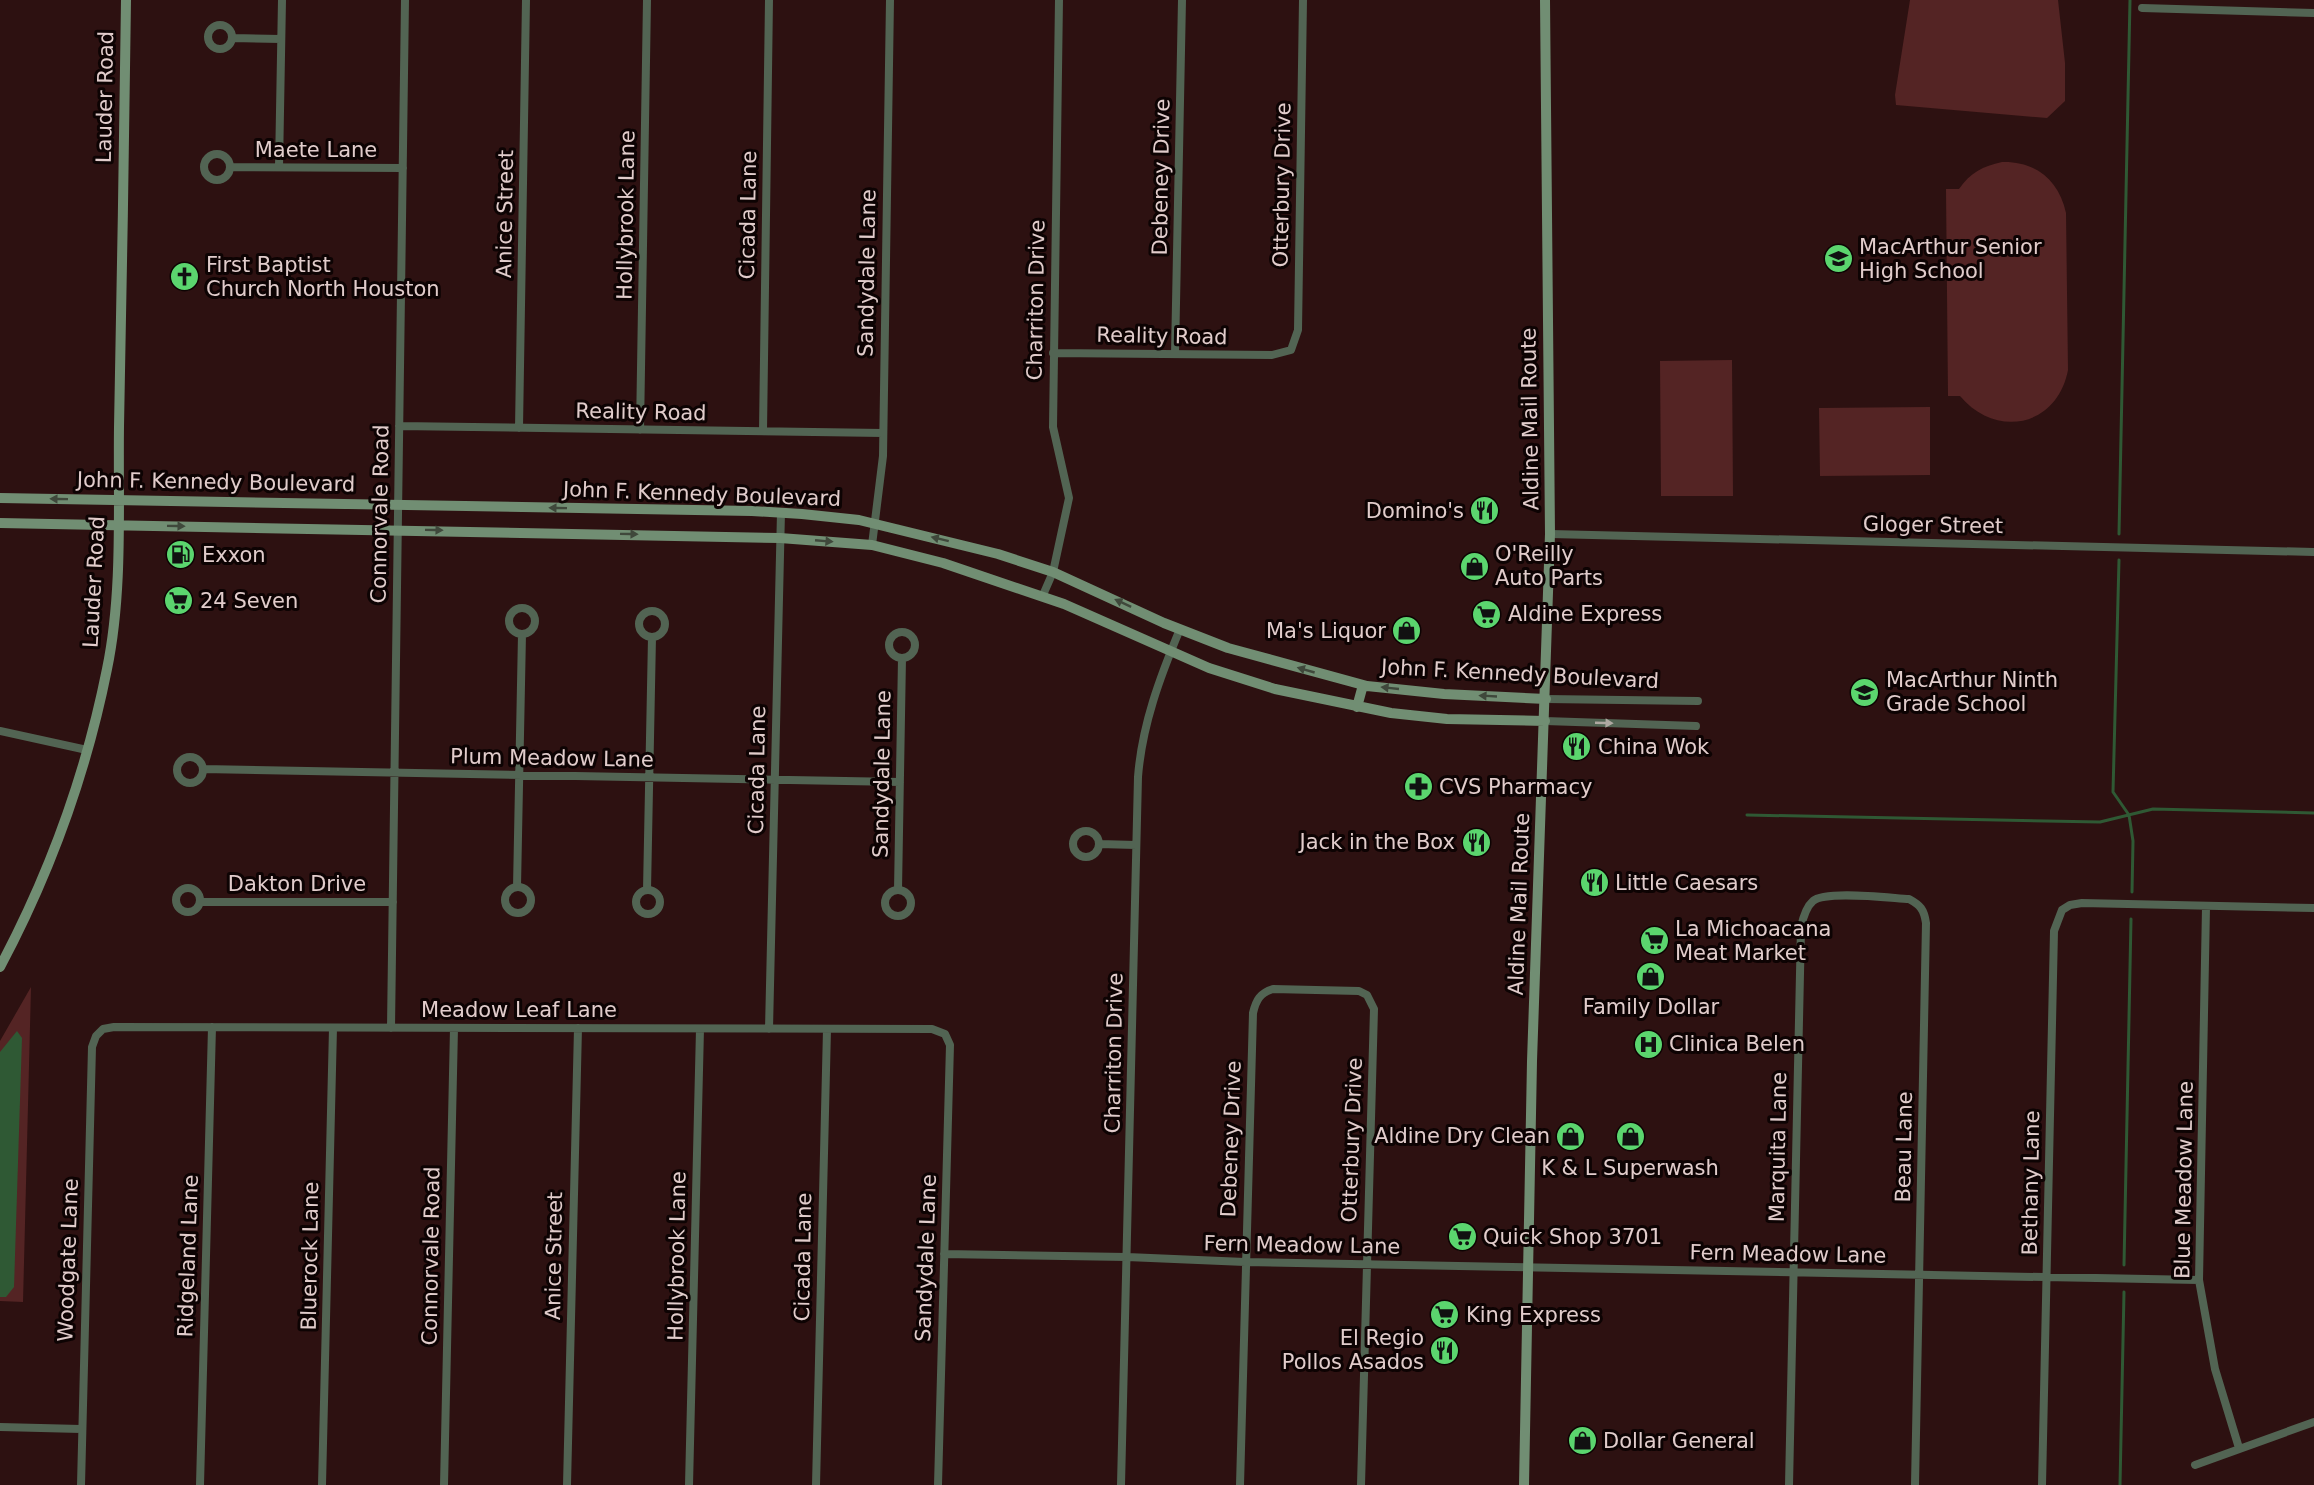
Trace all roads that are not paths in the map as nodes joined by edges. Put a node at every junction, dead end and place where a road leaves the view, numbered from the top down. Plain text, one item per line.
1 (126, 0) edge
2 (282, 0) edge
3 (405, 0) edge
4 (526, 0) edge
5 (647, 0) edge
6 (769, 0) edge
7 (890, 0) edge
8 (1059, 0) edge
9 (1182, 0) edge
10 (1303, 0) edge
11 (1545, 0) edge
12 (2142, 8) dead end
13 (2314, 13) edge
14 (232, 38) dead end
15 (281, 39) junction
16 (230, 167) dead end
17 (279, 167) junction
18 (403, 168) junction
19 (1053, 353) junction
20 (1175, 354) junction
21 (1272, 356) joint
22 (399, 426) junction
23 (519, 428) junction
24 (640, 430) junction
25 (763, 431) junction
26 (883, 433) junction
27 (0, 498) edge
28 (118, 500) junction
29 (398, 505) junction
30 (781, 512) junction
31 (0, 523) edge
32 (875, 524) junction
33 (118, 526) junction
34 (398, 530) junction
35 (1550, 534) junction
36 (780, 538) junction
37 (872, 546) junction
38 (2314, 552) edge
39 (1053, 572) junction
40 (1043, 596) junction
41 (1180, 629) junction
42 (522, 634) dead end
43 (651, 637) dead end
44 (1171, 651) junction
45 (902, 658) dead end
46 (1363, 685) junction
47 (1546, 699) junction
48 (1698, 701) dead end
49 (1357, 707) junction
50 (1545, 721) junction
51 (1696, 726) dead end
52 (0, 731) edge
53 (87, 750) junction
54 (203, 769) dead end
55 (395, 773) junction
56 (519, 775) junction
57 (649, 777) junction
58 (775, 780) junction
59 (900, 782) junction
60 (1099, 844) dead end
61 (1136, 844) junction
62 (517, 887) dead end
63 (647, 890) dead end
64 (898, 890) dead end
65 (1828, 896) joint
66 (200, 902) dead end
67 (393, 902) junction
68 (2206, 907) junction
69 (2314, 908) edge
70 (0, 967) edge
71 (1314, 989) joint
72 (212, 1027) junction
73 (333, 1028) junction
74 (392, 1028) junction
75 (454, 1028) junction
76 (578, 1028) junction
77 (700, 1029) junction
78 (769, 1029) junction
79 (827, 1029) junction
80 (945, 1034) joint
81 (96, 1036) joint
82 (944, 1254) junction
83 (1127, 1257) junction
84 (1245, 1262) junction
85 (1366, 1265) junction
86 (1529, 1268) junction
87 (1794, 1273) junction
88 (1919, 1275) junction
89 (2046, 1278) junction
90 (2199, 1280) junction
91 (2314, 1422) edge
92 (0, 1427) edge
93 (81, 1429) junction
94 (2239, 1448) junction
95 (2195, 1465) dead end
96 (81, 1485) edge
97 (200, 1485) edge
98 (322, 1485) edge
99 (444, 1485) edge
100 (567, 1485) edge
101 (689, 1485) edge
102 (816, 1485) edge
103 (938, 1485) edge
104 (1121, 1485) edge
105 (1240, 1485) edge
106 (1361, 1485) edge
107 (1524, 1485) edge
108 (1789, 1485) edge
109 (1915, 1485) edge
110 (2042, 1485) edge

1 - 28 main road, Lauder Road
2 - 15 street
3 - 18 street, Connorvale Road
4 - 23 street, Anice Street
5 - 24 street, Hollybrook Lane
6 - 25 street, Cicada Lane
7 - 26 street, Sandydale Lane
8 - 19 street, Charriton Drive
9 - 20 street, Debeney Drive
10 - 21 street, Otterbury Drive
11 - 35 main road, Aldine Mail Route
12 - 13 street
14 - 15 street
15 - 17 street
16 - 17 street, Maete Lane
17 - 18 street, Maete Lane
18 - 22 street, Connorvale Road
19 - 20 street, Reality Road
19 - 39 street, Charriton Drive
20 - 21 street, Reality Road
22 - 23 street, Reality Road
22 - 29 street, Connorvale Road
23 - 24 street, Reality Road
24 - 25 street, Reality Road
25 - 26 street, Reality Road
26 - 32 street, Sandydale Lane
28 -> 27 main road, John F. Kennedy Boulevard
28 - 29 main road, John F. Kennedy Boulevard
28 - 33 main road, Lauder Road
30 -> 29 main road, John F. Kennedy Boulevard
29 - 34 street, Connorvale Road
30 - 32 main road, John F. Kennedy Boulevard
30 - 36 street, Cicada Lane
31 - 33 main road, John F. Kennedy Boulevard
32 - 37 street, Sandydale Lane
39 -> 32 main road, John F. Kennedy Boulevard
33 -> 34 main road, John F. Kennedy Boulevard
33 - 53 main road, Lauder Road
34 -> 36 main road, John F. Kennedy Boulevard
34 - 55 street, Connorvale Road
35 - 38 street, Gloger Street
35 - 47 main road, Aldine Mail Route
36 -> 37 main road, John F. Kennedy Boulevard
36 - 58 street, Cicada Lane
37 - 40 main road, John F. Kennedy Boulevard
39 - 40 street, Charriton Drive
41 -> 39 main road, John F. Kennedy Boulevard
40 - 44 main road, John F. Kennedy Boulevard
41 - 44 street, Charriton Drive
46 -> 41 main road, John F. Kennedy Boulevard
42 - 56 street
43 - 57 street
44 - 49 main road, John F. Kennedy Boulevard
44 - 61 street, Charriton Drive
45 - 59 street, Sandydale Lane
47 -> 46 main road, John F. Kennedy Boulevard
46 - 49 main road
47 - 48 street, John F. Kennedy Boulevard
47 - 50 main road, Aldine Mail Route
49 - 50 main road, John F. Kennedy Boulevard
50 -> 51 street, John F. Kennedy Boulevard
50 - 86 main road, Aldine Mail Route
52 - 53 street
53 - 70 main road, Lauder Road
54 - 55 street, Plum Meadow Lane
55 - 56 street, Plum Meadow Lane
55 - 67 street, Connorvale Road
56 - 57 street, Plum Meadow Lane
56 - 62 street
57 - 58 street, Plum Meadow Lane
57 - 63 street
58 - 59 street, Plum Meadow Lane
58 - 78 street, Cicada Lane
59 - 64 street, Sandydale Lane
60 - 61 street
61 - 83 street, Charriton Drive
65 - 87 street, Marquita Lane
65 - 88 street, Beau Lane
66 - 67 street, Dakton Drive
67 - 74 street, Connorvale Road
68 - 69 street
68 - 89 street, Bethany Lane
68 - 90 street, Blue Meadow Lane
71 - 84 street, Debeney Drive
71 - 85 street, Otterbury Drive
72 - 73 street, Meadow Leaf Lane
72 - 81 street, Meadow Leaf Lane
72 - 97 street, Ridgeland Lane
73 - 74 street, Meadow Leaf Lane
73 - 98 street, Bluerock Lane
74 - 75 street, Meadow Leaf Lane
75 - 76 street, Meadow Leaf Lane
75 - 99 street, Connorvale Road
76 - 77 street, Meadow Leaf Lane
76 - 100 street, Anice Street
77 - 78 street, Meadow Leaf Lane
77 - 101 street, Hollybrook Lane
78 - 79 street, Meadow Leaf Lane
79 - 80 street, Meadow Leaf Lane
79 - 102 street, Cicada Lane
80 - 82 street, Sandydale Lane
81 - 93 street, Woodgate Lane
82 - 83 street, Fern Meadow Lane
82 - 103 street, Sandydale Lane
83 - 84 street, Fern Meadow Lane
83 - 104 street, Charriton Drive
84 - 85 street, Fern Meadow Lane
84 - 105 street, Debeney Drive
85 - 86 street, Fern Meadow Lane
85 - 106 street, Otterbury Drive
86 - 87 street, Fern Meadow Lane
86 - 107 main road, Aldine Mail Route
87 - 88 street, Fern Meadow Lane
87 - 108 street, Marquita Lane
88 - 89 street, Fern Meadow Lane
88 - 109 street, Beau Lane
89 - 90 street, Fern Meadow Lane
89 - 110 street, Bethany Lane
90 - 94 street, Blue Meadow Lane
91 - 94 street
92 - 93 street
93 - 96 street, Woodgate Lane
94 - 95 street

